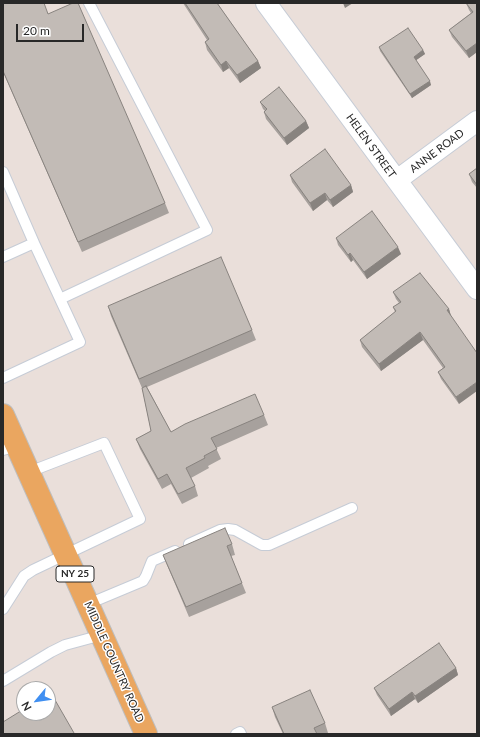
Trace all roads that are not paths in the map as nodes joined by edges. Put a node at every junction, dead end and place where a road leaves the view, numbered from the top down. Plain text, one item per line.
1 (89, 3) edge
2 (266, 3) edge
3 (477, 121) edge
4 (3, 172) edge
5 (397, 180) junction
6 (34, 243) junction
7 (3, 258) edge
8 (477, 289) edge
9 (60, 298) junction
10 (3, 378) edge
11 (3, 415) edge
12 (10, 448) edge
13 (29, 472) junction
14 (352, 508) dead end
15 (66, 554) junction
16 (88, 604) junction
17 (3, 609) edge
18 (102, 634) junction
19 (3, 681) edge
20 (146, 734) edge
21 (236, 734) edge
22 (241, 734) edge

1 - 9 lane
2 - 5 street, HELEN STREET
3 - 5 street, ANNE ROAD
4 - 6 lane
5 - 8 street, HELEN STREET
6 - 7 lane
6 - 9 lane
9 - 10 lane
11 - 12 main road, MIDDLE COUNTRY ROAD / NY 25
12 - 13 main road, MIDDLE COUNTRY ROAD / NY 25
13 - 15 main road, MIDDLE COUNTRY ROAD / NY 25
13 - 15 lane
14 - 16 lane
15 - 16 main road, MIDDLE COUNTRY ROAD / NY 25
15 - 17 lane
16 - 18 main road, MIDDLE COUNTRY ROAD / NY 25
18 - 19 lane
18 - 20 main road, MIDDLE COUNTRY ROAD / NY 25
21 - 22 lane

